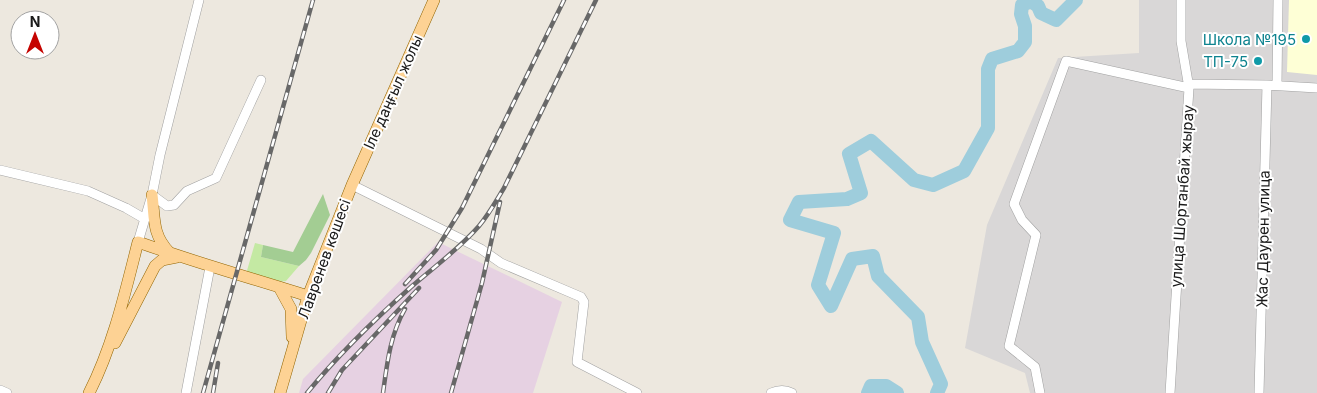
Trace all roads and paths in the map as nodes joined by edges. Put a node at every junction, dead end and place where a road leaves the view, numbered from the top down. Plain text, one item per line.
1 (199, 0) edge
2 (434, 0) edge
3 (1181, 0) edge
4 (1278, 0) edge
5 (261, 80) dead end
6 (1267, 85) junction
7 (1277, 85) junction
8 (1188, 86) junction
9 (1317, 88) edge
10 (0, 170) edge
11 (352, 184) junction
12 (152, 195) junction
13 (145, 219) junction
14 (138, 242) junction
15 (175, 255) junction
16 (210, 267) junction
17 (279, 287) junction
18 (308, 296) junction
19 (292, 353) junction
20 (100, 371) junction
21 (0, 390) edge
22 (7, 393) edge
23 (89, 393) edge
24 (186, 393) edge
25 (280, 393) edge
26 (637, 393) edge
27 (771, 393) edge
28 (792, 393) edge
29 (1040, 393) edge
30 (1170, 393) edge
31 (1259, 393) edge

1 - 12 street
2 - 11 main road, Іле даңғыл жолы
3 - 8 street, улица Шортанбай жырау
4 - 7 street
5 - 12 street
6 - 7 street
6 - 8 street
6 - 31 street, Жас Даурен улица
7 - 9 street
8 - 29 street
8 - 30 street, улица Шортанбай жырау
10 - 13 street
11 - 18 main road, Лавренев көшесі
11 - 26 street
12 - 13 street
12 - 15 main road
13 - 14 street
14 - 15 main road
14 - 20 main road
15 - 16 main road
15 - 20 main road
16 - 17 main road
16 - 24 street
17 - 18 main road
17 - 19 main road
18 - 19 main road, Лавренев көшесі
19 - 25 main road, Лавренев көшесі
20 - 23 main road
21 - 22 street
27 - 28 street

